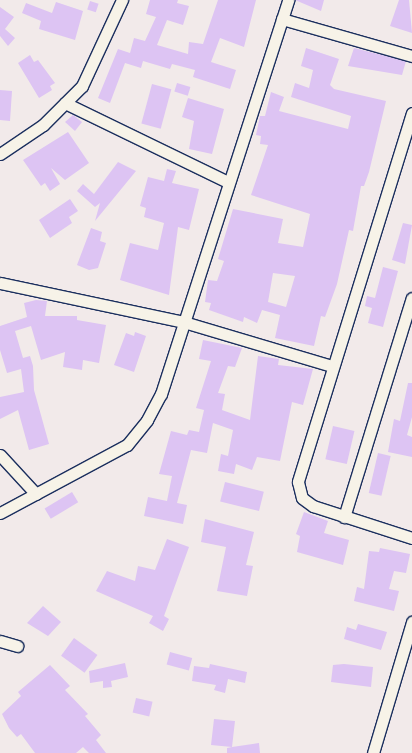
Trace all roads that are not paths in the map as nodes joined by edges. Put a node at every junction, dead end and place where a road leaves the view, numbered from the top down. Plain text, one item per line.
1 (122, 0) edge
2 (288, 0) edge
3 (282, 19) junction
4 (412, 56) edge
5 (65, 103) junction
6 (412, 113) edge
7 (0, 154) edge
8 (228, 182) junction
9 (0, 283) edge
10 (412, 298) edge
11 (184, 322) junction
12 (332, 366) junction
13 (0, 455) edge
14 (36, 494) junction
15 (0, 513) edge
16 (344, 517) junction
17 (412, 538) edge
18 (412, 622) edge
19 (0, 641) edge
20 (17, 646) dead end
21 (373, 753) edge

1 - 5 street
2 - 3 street
3 - 4 street
3 - 8 street
5 - 7 street
5 - 8 street
6 - 12 street
8 - 11 street
9 - 11 street
10 - 16 street
11 - 12 street
11 - 14 street
12 - 16 street
13 - 14 street
14 - 15 street
16 - 17 street
18 - 21 street
19 - 20 street

